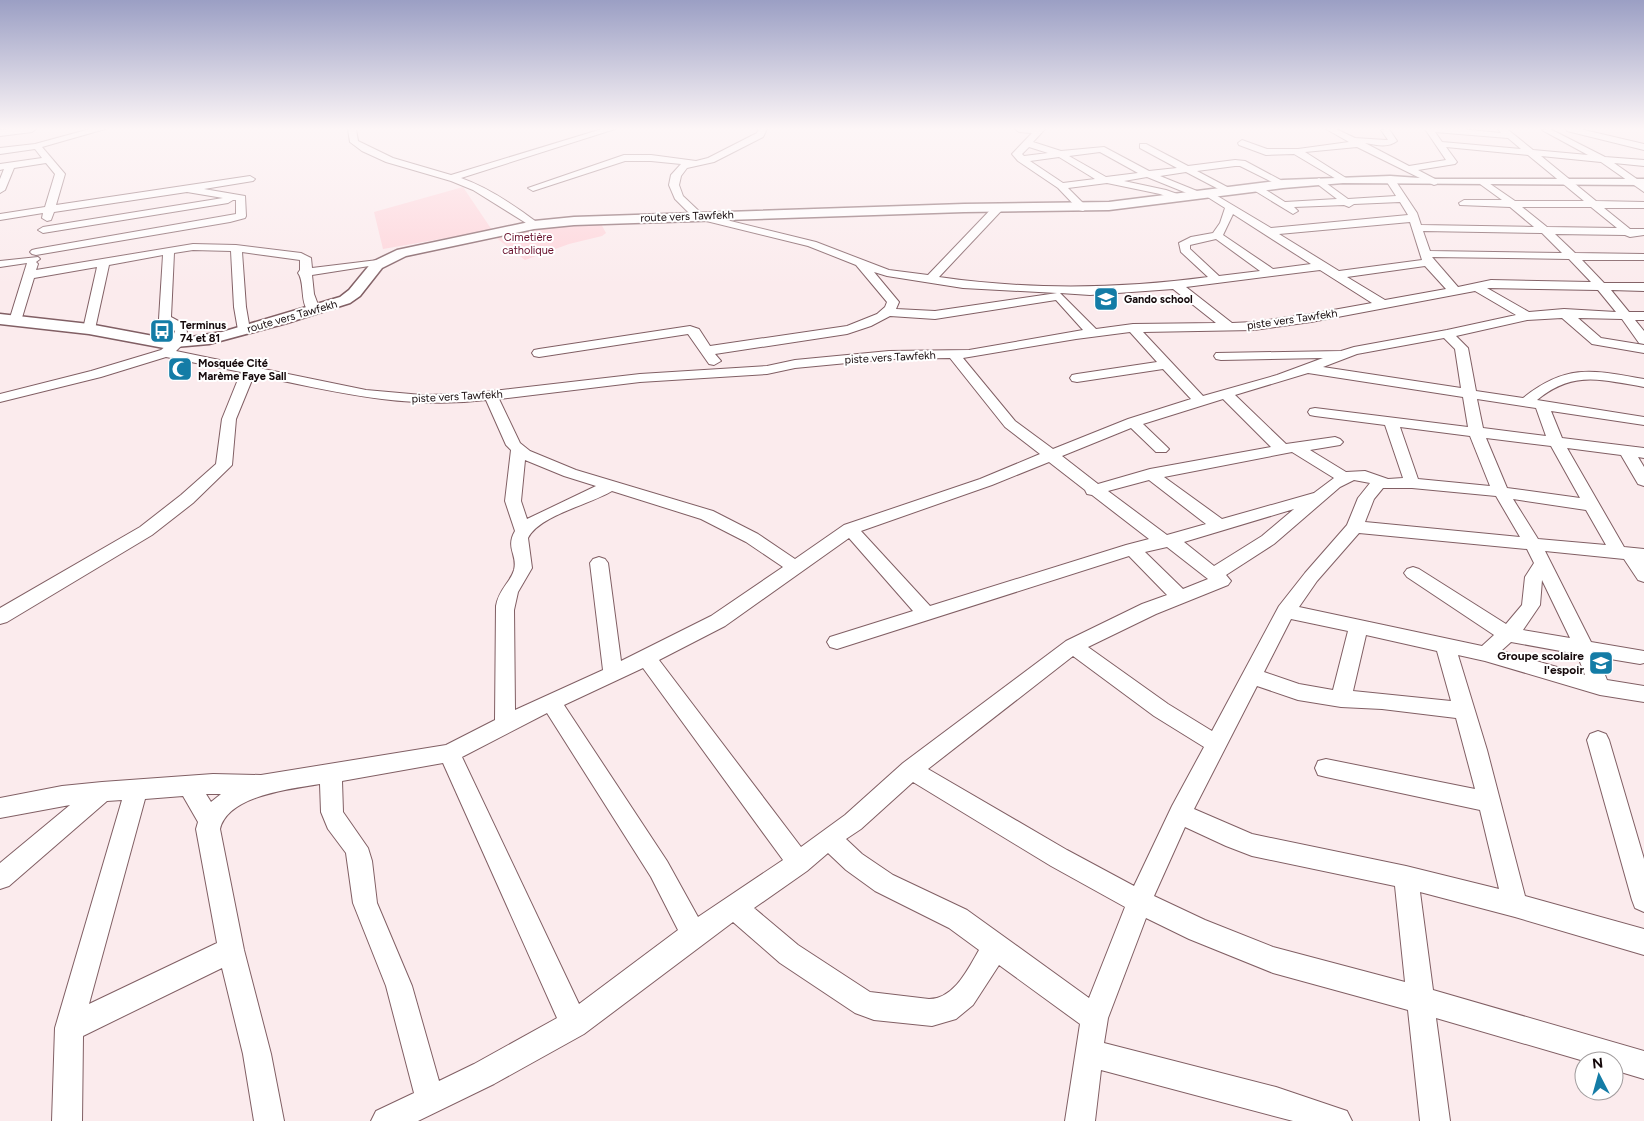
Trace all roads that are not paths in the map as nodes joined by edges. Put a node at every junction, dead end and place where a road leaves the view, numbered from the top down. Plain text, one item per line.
1 (58, 181) edge
2 (236, 181) edge
3 (460, 181) edge
4 (553, 181) edge
5 (675, 181) edge
6 (1054, 181) edge
7 (1097, 181) edge
8 (1113, 181) edge
9 (1167, 181) edge
10 (1210, 181) edge
11 (1278, 181) edge
12 (1315, 181) edge
13 (1319, 181) edge
14 (1392, 181) edge
15 (1424, 181) edge
16 (1434, 182) joint
17 (1483, 182) junction
18 (1565, 182) junction
19 (1283, 184) junction
20 (1641, 184) edge
21 (1061, 186) junction
22 (533, 188) dead end
23 (1255, 188) junction
24 (188, 189) junction
25 (1228, 191) junction
26 (1204, 195) junction
27 (240, 198) junction
28 (1179, 198) junction
29 (1403, 199) junction
30 (1344, 200) junction
31 (1464, 203) dead end
32 (1514, 204) junction
33 (1283, 205) junction
34 (1594, 205) junction
35 (1644, 205) edge
36 (998, 208) junction
37 (1083, 208) junction
38 (1230, 208) junction
39 (50, 209) junction
40 (698, 216) junction
41 (0, 217) edge
42 (1371, 221) junction
43 (1416, 223) junction
44 (195, 225) junction
45 (534, 225) junction
46 (1319, 227) junction
47 (43, 230) junction
48 (1545, 231) junction
49 (1267, 232) junction
50 (1628, 232) junction
51 (1218, 236) junction
52 (1641, 236) edge
53 (193, 247) junction
54 (236, 248) junction
55 (170, 251) junction
56 (35, 255) junction
57 (1574, 256) junction
58 (1644, 257) edge
59 (1426, 258) junction
60 (382, 261) junction
61 (104, 262) junction
62 (861, 263) junction
63 (0, 264) edge
64 (1321, 266) junction
65 (304, 273) junction
66 (1271, 273) junction
67 (29, 275) junction
68 (1337, 276) junction
69 (930, 280) junction
70 (1217, 280) junction
71 (1176, 285) junction
72 (1602, 285) junction
73 (1475, 286) junction
74 (1644, 287) edge
75 (1454, 290) junction
76 (1090, 291) junction
77 (1058, 296) junction
78 (1382, 304) junction
79 (314, 310) junction
80 (890, 312) junction
81 (1564, 313) junction
82 (1626, 314) junction
83 (1527, 316) junction
84 (1644, 316) edge
85 (7, 320) edge
86 (1227, 325) junction
87 (1132, 328) junction
88 (89, 329) junction
89 (244, 330) junction
90 (1093, 333) junction
91 (1447, 334) junction
92 (1644, 340) edge
93 (172, 349) junction
94 (1644, 349) edge
95 (706, 351) junction
96 (539, 353) dead end
97 (1344, 354) junction
98 (954, 355) junction
99 (1221, 356) dead end
100 (1165, 365) junction
101 (1309, 369) junction
102 (249, 370) junction
103 (723, 372) junction
104 (1077, 378) dead end
105 (1644, 383) edge
106 (1226, 394) junction
107 (1471, 395) junction
108 (491, 396) junction
109 (0, 398) edge
110 (1200, 401) junction
111 (1524, 403) junction
112 (1542, 406) junction
113 (1315, 412) dead end
114 (1391, 421) junction
115 (1644, 421) edge
116 (1133, 422) junction
117 (1476, 432) junction
118 (1335, 442) dead end
119 (1556, 442) junction
120 (1288, 448) junction
121 (1161, 449) dead end
122 (518, 450) junction
123 (1627, 451) junction
124 (1644, 453) edge
125 (1050, 456) junction
126 (1150, 474) junction
127 (1344, 478) junction
128 (1644, 481) edge
129 (1379, 482) junction
130 (1412, 483) junction
131 (610, 485) junction
132 (1093, 490) junction
133 (1501, 492) junction
134 (1321, 496) junction
135 (1590, 505) junction
136 (1220, 526) junction
137 (1355, 527) junction
138 (522, 529) junction
139 (850, 530) junction
140 (1167, 541) junction
141 (1533, 544) junction
142 (1132, 549) junction
143 (1631, 554) edge
144 (599, 563) dead end
145 (1542, 566) junction
146 (795, 568) junction
147 (1412, 573) dead end
148 (1214, 574) junction
149 (1644, 576) edge
150 (1181, 598) junction
151 (1286, 611) junction
152 (926, 614) junction
153 (0, 617) edge
154 (1359, 626) junction
155 (1509, 635) junction
156 (837, 642) dead end
157 (1445, 645) junction
158 (1073, 646) junction
159 (1585, 648) junction
160 (1485, 654) junction
161 (1640, 657) dead end
162 (646, 658) junction
163 (613, 673) junction
164 (1252, 676) junction
165 (1600, 687) junction
166 (1644, 694) edge
167 (1341, 699) junction
168 (551, 702) junction
169 (1464, 711) junction
170 (505, 725) junction
171 (1598, 740) dead end
172 (1217, 744) junction
173 (449, 753) junction
174 (1326, 768) dead end
175 (911, 770) junction
176 (331, 772) junction
177 (261, 784) junction
178 (189, 786) junction
179 (136, 790) junction
180 (102, 792) junction
181 (1489, 802) junction
182 (0, 808) edge
183 (1180, 813) junction
184 (209, 819) junction
185 (829, 838) junction
186 (799, 863) junction
187 (1406, 877) junction
188 (0, 878) edge
189 (1644, 900) edge
190 (1139, 902) junction
191 (1515, 905) junction
192 (734, 907) junction
193 (694, 934) junction
194 (1644, 942) edge
195 (996, 946) junction
196 (231, 950) junction
197 (1421, 1000) junction
198 (1094, 1018) junction
199 (574, 1024) junction
200 (69, 1028) junction
201 (1090, 1053) junction
202 (1644, 1065) edge
203 (430, 1100) junction
204 (67, 1121) edge
205 (269, 1121) edge
206 (386, 1121) edge
207 (1080, 1121) edge
208 (1337, 1121) edge
209 (1435, 1121) edge

1 - 39 street
2 - 24 street
3 - 45 street
4 - 22 street
5 - 40 street
6 - 21 street
7 - 21 street
8 - 28 street
9 - 26 street
10 - 25 street
11 - 19 street
12 - 19 street, route vers Tawfekh
13 - 30 street
14 - 29 street
15 - 16 street, route vers Tawfekh
16 - 17 street, route vers Tawfekh
17 - 18 street, route vers Tawfekh
17 - 32 street
18 - 20 street, route vers Tawfekh
18 - 34 street
19 - 23 street, route vers Tawfekh
21 - 37 street
23 - 25 street, route vers Tawfekh
23 - 33 street
24 - 27 street
24 - 39 street
25 - 26 street, route vers Tawfekh
26 - 28 street, route vers Tawfekh
26 - 38 street
27 - 44 street
27 - 47 street
28 - 37 street, route vers Tawfekh
29 - 30 street
29 - 43 street
30 - 33 street
30 - 42 street
31 - 32 street
32 - 34 street
32 - 48 street
33 - 46 street
34 - 35 street
34 - 50 street
36 - 37 street, route vers Tawfekh
36 - 40 street, route vers Tawfekh
36 - 69 street
38 - 49 street
38 - 51 street
39 - 41 street
39 - 47 street
40 - 45 street, route vers Tawfekh
40 - 62 street
42 - 43 street
42 - 46 street
43 - 48 street
43 - 59 street
44 - 53 street
44 - 56 street
45 - 60 street, route vers Tawfekh
46 - 49 street
47 - 56 street
48 - 50 street
48 - 57 street
49 - 64 street
50 - 52 street
51 - 66 street
51 - 70 street
53 - 54 street
53 - 55 street
54 - 65 street
54 - 89 street
55 - 61 street
55 - 93 street
56 - 63 street
56 - 67 street
57 - 58 street
57 - 59 street
57 - 72 street
59 - 68 street
59 - 75 street
60 - 65 street
60 - 79 street, route vers Tawfekh
61 - 67 street
61 - 88 street
62 - 69 street
62 - 80 street
64 - 66 street
64 - 68 street
65 - 79 street
66 - 70 street
67 - 85 street
68 - 78 street
69 - 76 street
70 - 71 street
71 - 76 street
71 - 86 street
72 - 73 street, piste vers Tawfekh
72 - 74 street, piste vers Tawfekh
72 - 82 street
73 - 75 street, piste vers Tawfekh
73 - 83 street
75 - 78 street, piste vers Tawfekh
76 - 77 street
77 - 80 street
77 - 90 street
78 - 86 street, piste vers Tawfekh
79 - 89 street, route vers Tawfekh
80 - 95 street
81 - 82 street
81 - 83 street
81 - 94 street
82 - 84 street
82 - 92 street
83 - 91 street
85 - 88 street, route vers Tawfekh
86 - 87 street, piste vers Tawfekh
87 - 90 street, piste vers Tawfekh
87 - 100 street
88 - 93 street, route vers Tawfekh
89 - 93 street, route vers Tawfekh
90 - 98 street, piste vers Tawfekh
91 - 97 street
91 - 107 street
93 - 102 street, piste vers Tawfekh
93 - 109 street
95 - 96 street
95 - 103 street
97 - 99 street
97 - 101 street
98 - 103 street, piste vers Tawfekh
98 - 125 street
100 - 104 street
100 - 110 street
101 - 106 street
101 - 107 street
102 - 108 street, piste vers Tawfekh
102 - 153 street
103 - 108 street, piste vers Tawfekh
105 - 111 street
106 - 110 street
106 - 120 street
107 - 111 street
107 - 117 street
108 - 122 street
110 - 116 street
111 - 112 street
112 - 115 street
112 - 119 street
113 - 114 street
114 - 117 street
114 - 130 street
116 - 121 street
116 - 125 street
117 - 119 street
117 - 133 street
118 - 120 street
119 - 123 street
119 - 135 street
120 - 126 street
120 - 127 street
122 - 131 street
122 - 138 street
123 - 124 street
123 - 128 street
125 - 132 street
125 - 139 street
126 - 132 street
126 - 136 street
127 - 129 street
127 - 134 street
129 - 130 street
129 - 137 street
130 - 133 street
131 - 138 street
131 - 146 street
132 - 140 street
133 - 135 street
133 - 141 street
134 - 136 street
134 - 148 street
135 - 143 street
136 - 140 street
137 - 141 street
137 - 151 street
138 - 170 street
139 - 146 street
139 - 152 street
140 - 142 street
140 - 148 street
141 - 143 street
141 - 145 street
142 - 150 street
142 - 152 street
143 - 149 street
144 - 163 street
145 - 155 street
145 - 159 street
146 - 162 street
147 - 155 street
148 - 150 street
150 - 158 street
151 - 154 street
151 - 164 street
152 - 156 street
154 - 157 street
154 - 167 street
155 - 159 street
155 - 160 street
157 - 160 street
157 - 169 street
158 - 172 street
158 - 175 street
159 - 161 street
159 - 165 street
160 - 165 street
162 - 163 street
162 - 186 street
163 - 168 street
164 - 167 street
164 - 172 street
165 - 166 street
167 - 169 street
168 - 170 street
168 - 193 street
169 - 181 street
170 - 173 street
171 - 189 street
172 - 183 street
173 - 176 street
173 - 199 street
174 - 181 street
175 - 185 street
175 - 190 street
176 - 177 street
176 - 203 street
177 - 178 street
177 - 184 street
178 - 179 street
178 - 184 street
179 - 180 street
179 - 200 street
180 - 182 street
180 - 188 street
181 - 191 street
183 - 187 street
183 - 190 street
184 - 196 street
185 - 186 street
185 - 195 street
186 - 192 street
187 - 191 street
187 - 197 street
190 - 197 street
190 - 198 street
191 - 194 street
192 - 193 street
192 - 195 street
193 - 199 street
195 - 198 street
196 - 200 street
196 - 205 street
197 - 202 street
197 - 209 street
198 - 201 street
199 - 203 street
200 - 204 street
201 - 207 street
201 - 208 street
203 - 206 street

